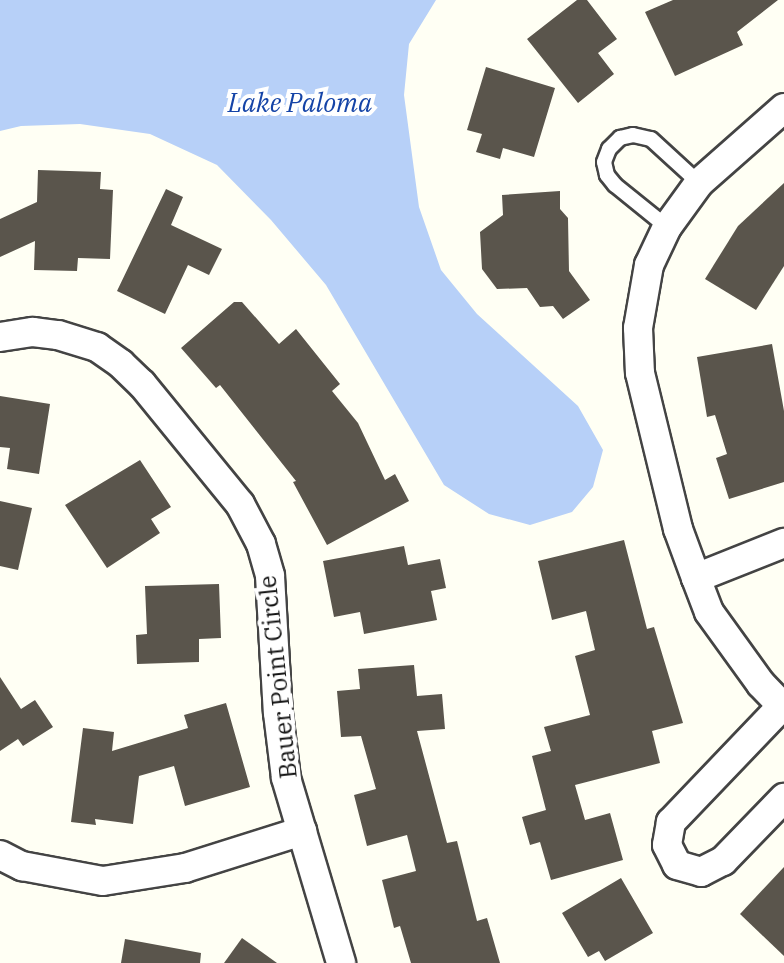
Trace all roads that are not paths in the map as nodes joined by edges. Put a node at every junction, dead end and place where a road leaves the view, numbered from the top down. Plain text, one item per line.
1 (784, 108) edge
2 (699, 183) junction
3 (667, 227) junction
4 (0, 337) edge
5 (784, 543) edge
6 (696, 578) junction
7 (783, 707) edge
8 (784, 798) edge
9 (302, 831) junction
10 (0, 855) edge
11 (341, 963) edge

1 - 2 street
2 - 3 street
2 - 3 lane
3 - 6 street
4 - 9 street, Bauer Point Circle
5 - 6 street
6 - 7 street
7 - 8 street
9 - 10 street
9 - 11 street, Bauer Point Circle

